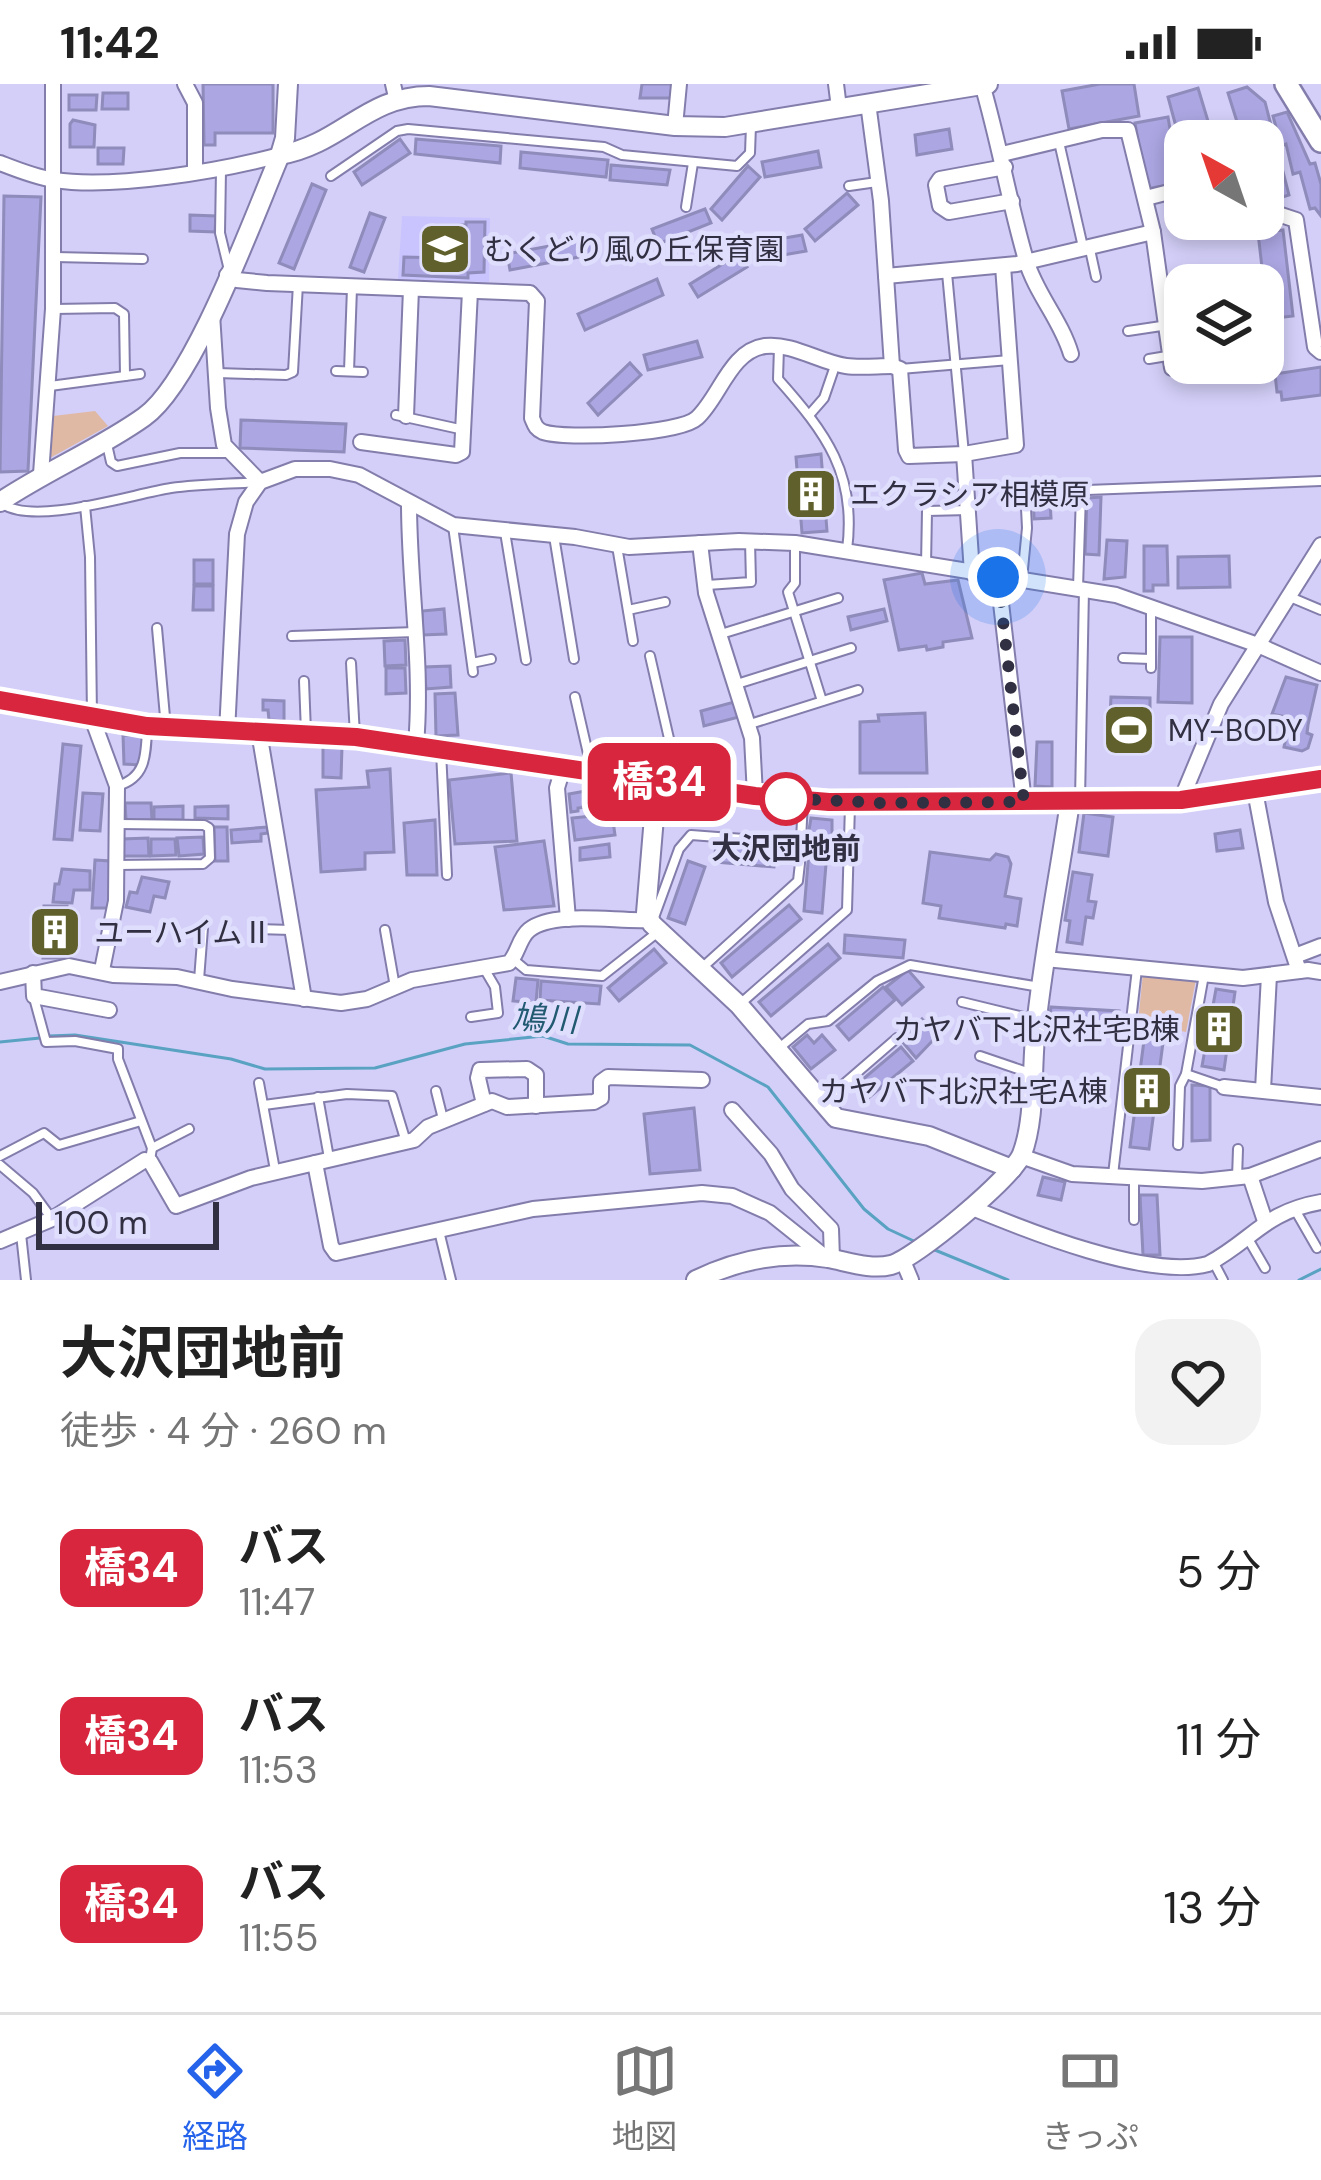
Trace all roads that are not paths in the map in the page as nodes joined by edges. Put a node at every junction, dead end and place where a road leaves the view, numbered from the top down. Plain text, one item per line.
1 (53, 84) edge
2 (185, 84) edge
3 (288, 84) edge
4 (679, 84) edge
5 (836, 84) edge
6 (984, 84) edge
7 (1286, 84) edge
8 (395, 91) edge
9 (868, 103) junction
10 (838, 108) junction
11 (750, 123) junction
12 (675, 126) junction
13 (1321, 140) edge
14 (1059, 142) junction
15 (280, 155) junction
16 (1004, 161) junction
17 (0, 163) edge
18 (693, 163) junction
19 (221, 170) junction
20 (195, 172) junction
21 (331, 176) dead end
22 (55, 180) junction
23 (878, 182) junction
24 (849, 186) dead end
25 (1164, 193) edge
26 (1146, 197) junction
27 (1012, 201) junction
28 (686, 207) dead end
29 (1284, 217) edge
30 (1153, 232) junction
31 (1086, 246) junction
32 (53, 257) junction
33 (143, 259) dead end
34 (1026, 261) junction
35 (1003, 266) junction
36 (947, 271) junction
37 (228, 273) junction
38 (886, 276) junction
39 (1096, 277) dead end
40 (298, 284) junction
41 (352, 287) junction
42 (411, 289) junction
43 (470, 291) junction
44 (1164, 299) edge
45 (53, 309) junction
46 (212, 309) junction
47 (1164, 318) edge
48 (1128, 331) dead end
49 (779, 347) junction
50 (1321, 352) edge
51 (1071, 354) dead end
52 (1149, 359) dead end
53 (1164, 359) edge
54 (1012, 360) junction
55 (836, 363) junction
56 (955, 364) junction
57 (896, 367) junction
58 (336, 370) dead end
59 (350, 371) junction
60 (363, 372) dead end
61 (215, 373) junction
62 (140, 374) dead end
63 (125, 376) junction
64 (50, 386) junction
65 (810, 414) junction
66 (401, 416) joint
67 (466, 430) junction
68 (106, 439) junction
69 (368, 439) dead end
70 (227, 453) junction
71 (964, 454) junction
72 (41, 474) junction
73 (1321, 481) edge
74 (260, 482) junction
75 (1025, 488) dead end
76 (0, 502) edge
77 (409, 503) junction
78 (85, 506) junction
79 (969, 510) junction
80 (453, 525) junction
81 (505, 530) junction
82 (554, 534) junction
83 (750, 541) junction
84 (700, 543) junction
85 (795, 543) junction
86 (1321, 544) edge
87 (617, 546) junction
88 (847, 551) junction
89 (926, 566) junction
90 (972, 573) junction
91 (998, 577) junction
92 (1022, 580) junction
93 (705, 585) junction
94 (1081, 589) junction
95 (1290, 597) junction
96 (838, 598) dead end
97 (665, 602) dead end
98 (1151, 606) junction
99 (628, 610) junction
100 (1321, 610) edge
101 (793, 612) junction
102 (158, 628) dead end
103 (418, 632) junction
104 (719, 635) junction
105 (292, 636) dead end
106 (633, 641) dead end
107 (1258, 645) junction
108 (850, 648) dead end
109 (650, 656) dead end
110 (1123, 658) dead end
111 (491, 659) dead end
112 (574, 659) dead end
113 (526, 660) dead end
114 (808, 661) junction
115 (351, 663) dead end
116 (1321, 673) edge
117 (304, 680) dead end
118 (736, 685) junction
119 (858, 690) dead end
120 (574, 697) dead end
121 (0, 700) edge
122 (822, 701) junction
123 (92, 718) junction
124 (748, 725) junction
125 (156, 727) junction
126 (227, 732) junction
127 (259, 732) junction
128 (306, 733) junction
129 (356, 737) junction
130 (416, 746) junction
131 (441, 749) junction
132 (563, 768) junction
133 (592, 771) junction
134 (1321, 778) edge
135 (657, 782) junction
136 (679, 785) junction
137 (117, 786) junction
138 (1255, 791) junction
139 (755, 796) junction
140 (803, 800) junction
141 (1181, 800) junction
142 (850, 802) junction
143 (1024, 802) junction
144 (1075, 802) junction
145 (118, 824) junction
146 (800, 862) junction
147 (116, 865) junction
148 (447, 875) dead end
149 (568, 919) junction
150 (653, 925) junction
151 (202, 928) dead end
152 (256, 928) dead end
153 (385, 929) dead end
154 (293, 931) junction
155 (1321, 946) edge
156 (1046, 959) junction
157 (514, 960) junction
158 (1297, 963) junction
159 (484, 968) junction
160 (701, 968) junction
161 (1137, 968) junction
162 (102, 970) junction
163 (1321, 972) edge
164 (1204, 973) junction
165 (33, 974) junction
166 (1269, 975) junction
167 (199, 981) junction
168 (0, 982) edge
169 (395, 987) junction
170 (1040, 988) junction
171 (34, 996) junction
172 (304, 999) junction
173 (969, 1000) dead end
174 (102, 1004) dead end
175 (739, 1005) junction
176 (471, 1017) dead end
177 (1036, 1020) junction
178 (897, 1038) dead end
179 (777, 1050) junction
180 (980, 1056) dead end
181 (1031, 1073) junction
182 (1186, 1074) junction
183 (703, 1080) dead end
184 (259, 1083) dead end
185 (1224, 1087) joint
186 (1263, 1090) junction
187 (436, 1091) dead end
188 (1321, 1096) edge
189 (318, 1097) junction
190 (822, 1103) junction
191 (484, 1104) junction
192 (264, 1106) junction
193 (536, 1106) junction
194 (740, 1114) dead end
195 (141, 1121) junction
196 (443, 1121) junction
197 (188, 1129) dead end
198 (406, 1142) junction
199 (1178, 1145) dead end
200 (1238, 1149) dead end
201 (1321, 1149) edge
202 (151, 1155) junction
203 (0, 1156) edge
204 (322, 1161) junction
205 (1017, 1163) junction
206 (0, 1165) edge
207 (276, 1172) junction
208 (1113, 1177) junction
209 (1134, 1178) junction
210 (1244, 1178) junction
211 (1321, 1202) edge
212 (970, 1207) junction
213 (1293, 1207) junction
214 (52, 1219) junction
215 (1134, 1220) dead end
216 (1265, 1221) junction
217 (439, 1231) junction
218 (21, 1234) junction
219 (1246, 1236) junction
220 (0, 1241) edge
221 (1317, 1248) dead end
222 (916, 1252) junction
223 (828, 1258) junction
224 (1214, 1261) junction
225 (1265, 1268) dead end
226 (742, 1271) edge
227 (1173, 1276) edge
228 (26, 1280) edge
229 (452, 1280) edge
230 (696, 1280) edge
231 (911, 1280) edge
232 (1222, 1280) edge

1 - 22 street
2 - 20 street
3 - 15 street
4 - 12 street
5 - 10 street
6 - 9 street
6 - 16 street
7 - 13 main road
8 - 12 street
8 - 15 street
9 - 10 street
9 - 23 street
10 - 11 street
11 - 12 street
11 - 18 lane
14 - 16 street
14 - 26 street
14 - 31 lane
15 - 19 street
15 - 37 street
16 - 27 street
16 - 27 street
17 - 22 street
18 - 21 lane
18 - 28 lane
19 - 20 street
19 - 37 lane
20 - 22 street
22 - 32 street
23 - 24 lane
23 - 38 street
25 - 26 street
26 - 30 street
27 - 34 street
29 - 50 street
30 - 31 street
30 - 44 street
31 - 34 street
31 - 39 lane
32 - 33 lane
32 - 45 street
34 - 35 street
34 - 51 street
35 - 36 street
35 - 54 street
36 - 38 street
36 - 56 lane
37 - 40 street
37 - 46 street
38 - 57 street
40 - 41 street
40 - 61 lane
41 - 42 street
41 - 59 lane
42 - 43 street
42 - 66 street
43 - 49 street
43 - 67 street
45 - 63 lane
45 - 64 street
46 - 61 street
46 - 68 street
47 - 48 lane
49 - 55 street
49 - 65 lane
52 - 53 lane
54 - 56 lane
54 - 71 street
55 - 57 street
55 - 65 lane
56 - 57 lane
56 - 71 lane
57 - 71 street
58 - 59 lane
59 - 60 lane
61 - 70 street
62 - 63 lane
63 - 64 lane
64 - 72 street
65 - 88 lane
66 - 67 lane
67 - 69 street
68 - 70 lane
68 - 72 street
70 - 74 street
71 - 79 street
72 - 76 street
73 - 94 lane
74 - 77 street
74 - 78 lane
74 - 126 street
75 - 92 lane
76 - 78 lane
77 - 80 street
77 - 103 street
78 - 123 lane
79 - 89 lane
79 - 90 street
80 - 81 street
80 - 111 lane
81 - 82 street
81 - 113 lane
82 - 87 street
82 - 112 lane
83 - 84 street
83 - 85 street
83 - 93 lane
84 - 87 street
84 - 93 street
85 - 88 street
85 - 101 lane
86 - 95 street
87 - 99 lane
88 - 89 street
89 - 90 street
90 - 91 street
91 - 92 street
91 - 143 street
92 - 94 street
93 - 104 street
94 - 98 street
94 - 144 lane
95 - 100 lane
95 - 107 street
96 - 101 lane
97 - 99 lane
98 - 107 street
98 - 110 lane
99 - 106 lane
101 - 104 lane
101 - 114 lane
102 - 125 lane
103 - 105 lane
103 - 130 street
104 - 118 street
107 - 116 street
107 - 141 street
108 - 114 lane
109 - 136 lane
114 - 118 lane
114 - 122 lane
115 - 129 lane
117 - 128 lane
118 - 124 street
119 - 122 lane
120 - 133 lane
121 - 123 street
122 - 124 lane
123 - 125 street
123 - 137 street
124 - 139 street
125 - 126 street
125 - 137 lane
126 - 127 street
127 - 128 street
127 - 154 street
128 - 129 street
129 - 130 street
130 - 131 street
131 - 132 street
131 - 148 lane
132 - 133 street
132 - 149 street
133 - 135 street
134 - 138 street
135 - 136 street
135 - 150 street
136 - 139 street
137 - 145 street
138 - 141 street
138 - 158 street
139 - 140 street
140 - 142 street
140 - 146 lane
141 - 144 street
142 - 143 street
142 - 175 lane
143 - 144 street
144 - 156 street
145 - 147 street
145 - 147 lane
146 - 150 lane
146 - 160 lane
147 - 162 street
149 - 150 street
149 - 157 street
150 - 157 lane
150 - 160 street
151 - 167 lane
152 - 154 lane
153 - 169 lane
154 - 172 street
155 - 158 street
156 - 161 street
156 - 170 street
157 - 159 street
158 - 163 street
158 - 166 street
159 - 169 street
159 - 176 lane
160 - 175 street
161 - 164 street
161 - 208 lane
162 - 165 street
162 - 167 street
164 - 166 street
164 - 182 lane
165 - 168 street
165 - 171 street
166 - 186 street
167 - 172 street
169 - 172 street
170 - 177 street
170 - 179 lane
171 - 174 street
171 - 195 lane
173 - 177 lane
175 - 179 street
177 - 181 street
178 - 190 lane
179 - 190 street
180 - 181 lane
181 - 205 street
182 - 185 lane
182 - 199 lane
183 - 193 street
184 - 192 lane
185 - 186 street
186 - 188 street
187 - 196 lane
189 - 192 lane
189 - 198 lane
189 - 204 lane
190 - 205 street
191 - 193 street
191 - 193 street
191 - 196 street
192 - 207 lane
194 - 223 street
195 - 202 lane
195 - 203 lane
196 - 198 street
197 - 202 lane
198 - 204 street
200 - 210 lane
201 - 210 street
202 - 207 street
202 - 214 street
204 - 207 street
204 - 217 street
205 - 208 street
205 - 212 street
206 - 214 lane
208 - 209 street
209 - 210 street
209 - 215 lane
210 - 216 street
211 - 213 street
212 - 222 street
212 - 227 street
213 - 216 street
213 - 221 lane
214 - 218 street
216 - 219 street
217 - 223 street
217 - 229 lane
218 - 220 street
218 - 228 lane
219 - 224 street
219 - 225 lane
222 - 223 street
222 - 231 street
223 - 226 street
224 - 227 street
224 - 232 lane
226 - 230 street

